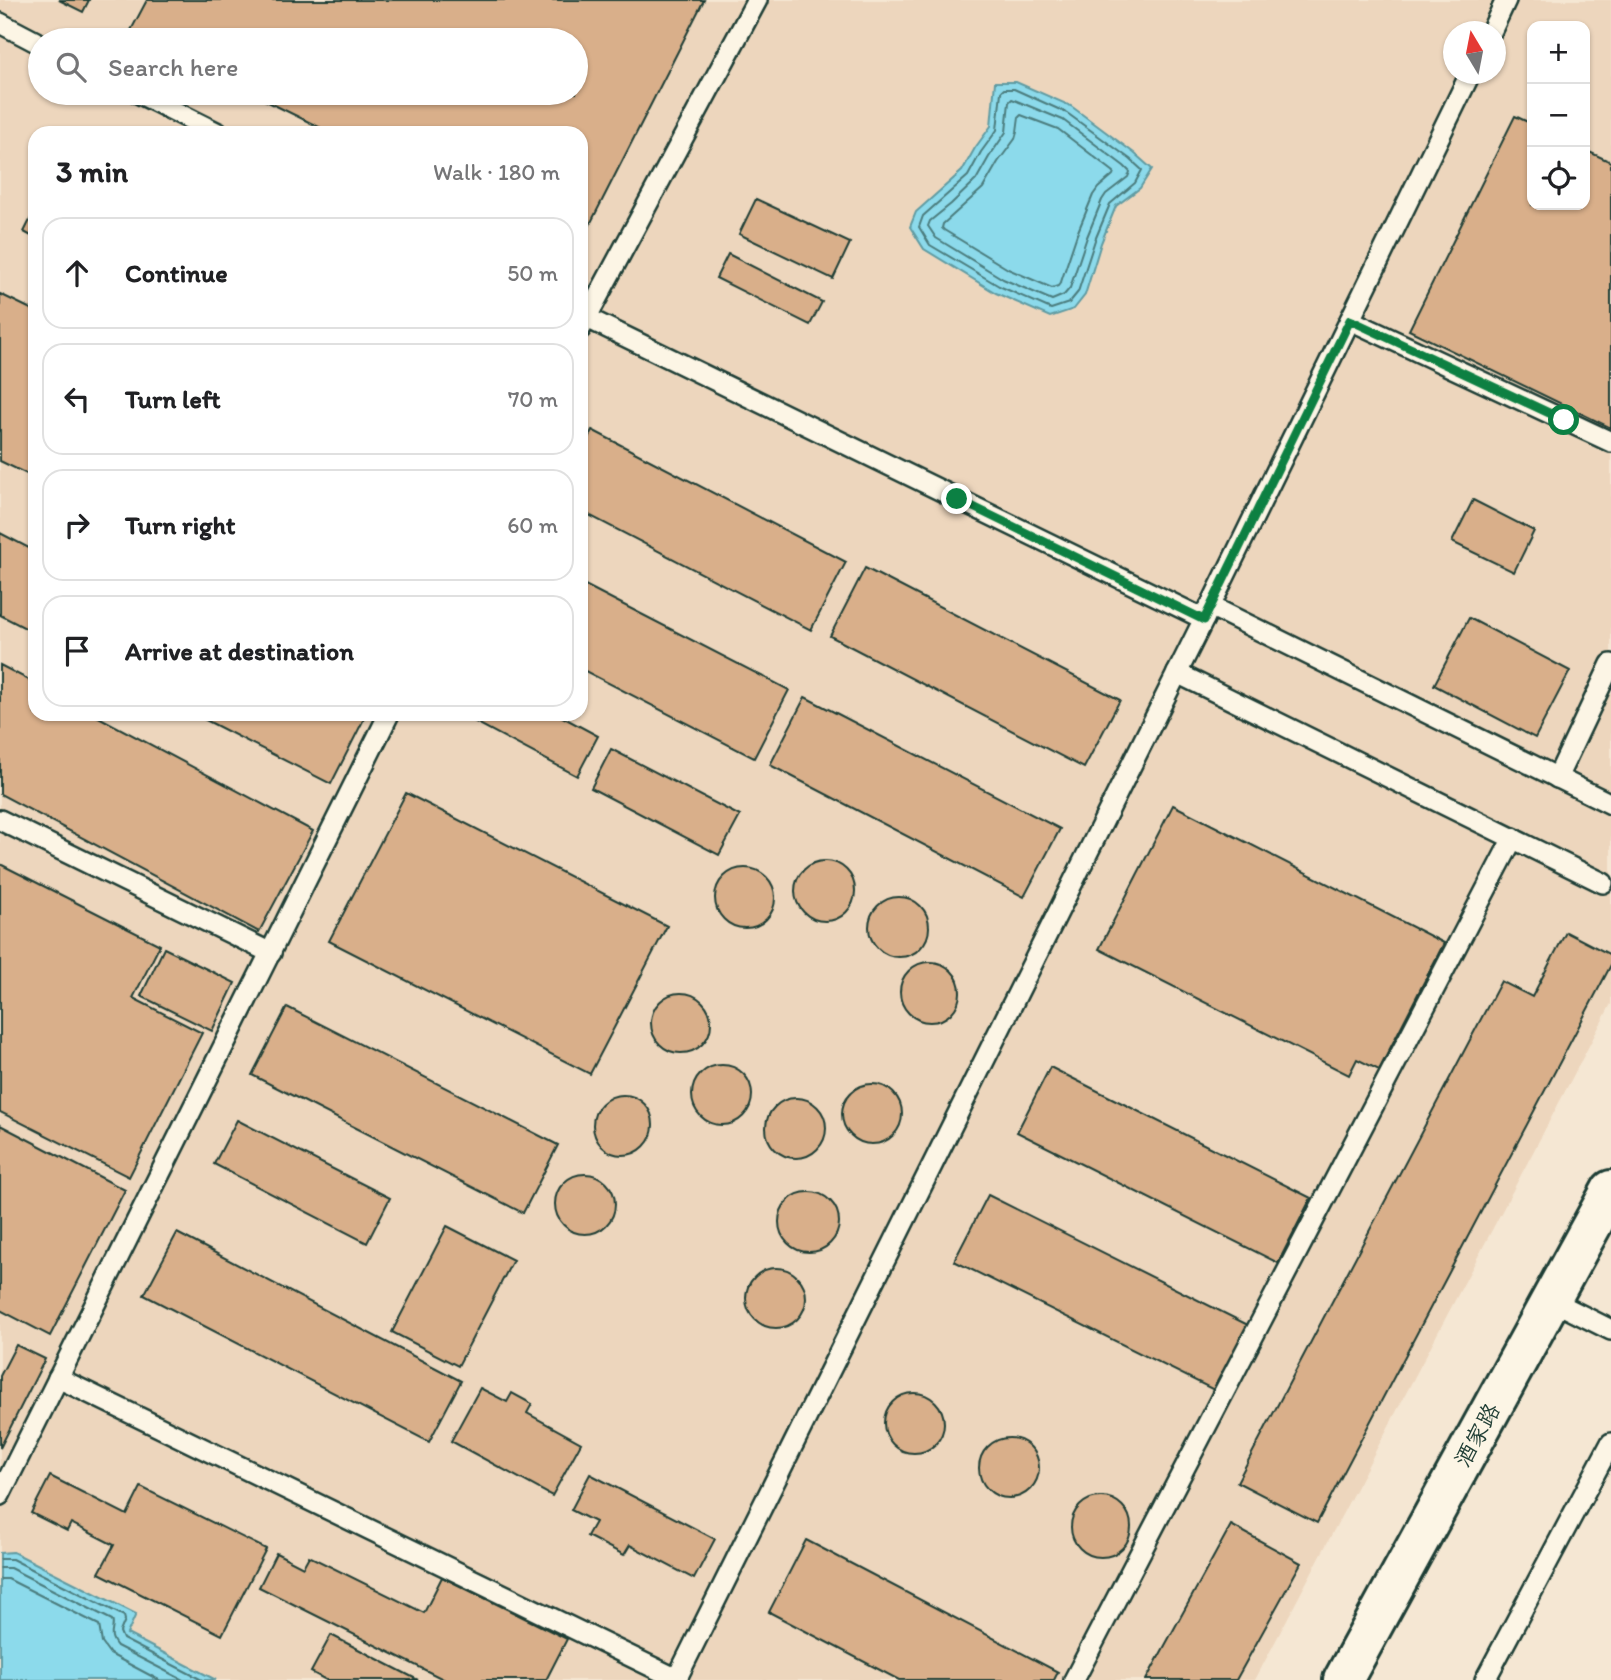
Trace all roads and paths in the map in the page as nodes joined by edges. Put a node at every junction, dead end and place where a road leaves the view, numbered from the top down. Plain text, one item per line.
1 (758, 0) edge
2 (1506, 0) edge
3 (1496, 21) edge
4 (0, 23) edge
5 (28, 38) edge
6 (1465, 84) edge
7 (162, 105) edge
8 (204, 126) edge
9 (588, 312) edge
10 (1350, 320) junction
11 (588, 323) edge
12 (1611, 442) edge
13 (1207, 613) junction
14 (1611, 664) edge
15 (1177, 673) junction
16 (386, 721) edge
17 (1557, 778) junction
18 (1611, 804) edge
19 (0, 820) edge
20 (1513, 838) junction
21 (1603, 883) dead end
22 (271, 953) junction
23 (1611, 1190) edge
24 (1551, 1300) junction
25 (1611, 1330) edge
26 (58, 1378) junction
27 (1611, 1443) edge
28 (0, 1495) edge
29 (676, 1680) edge
30 (1074, 1680) edge
31 (1343, 1680) edge
32 (1485, 1680) edge

1 - 9 lane
2 - 3 lane
4 - 5 lane
6 - 10 lane
7 - 8 lane
10 - 12 lane
10 - 13 lane
11 - 13 lane
13 - 15 lane
13 - 17 lane
14 - 17 lane
15 - 20 lane
15 - 29 lane
16 - 22 lane
17 - 18 lane
19 - 22 lane
20 - 21 lane
20 - 30 lane
22 - 26 lane
23 - 24 street, 酒家路
24 - 25 lane
24 - 31 street, 酒家路
26 - 28 lane
26 - 29 lane
27 - 32 lane

